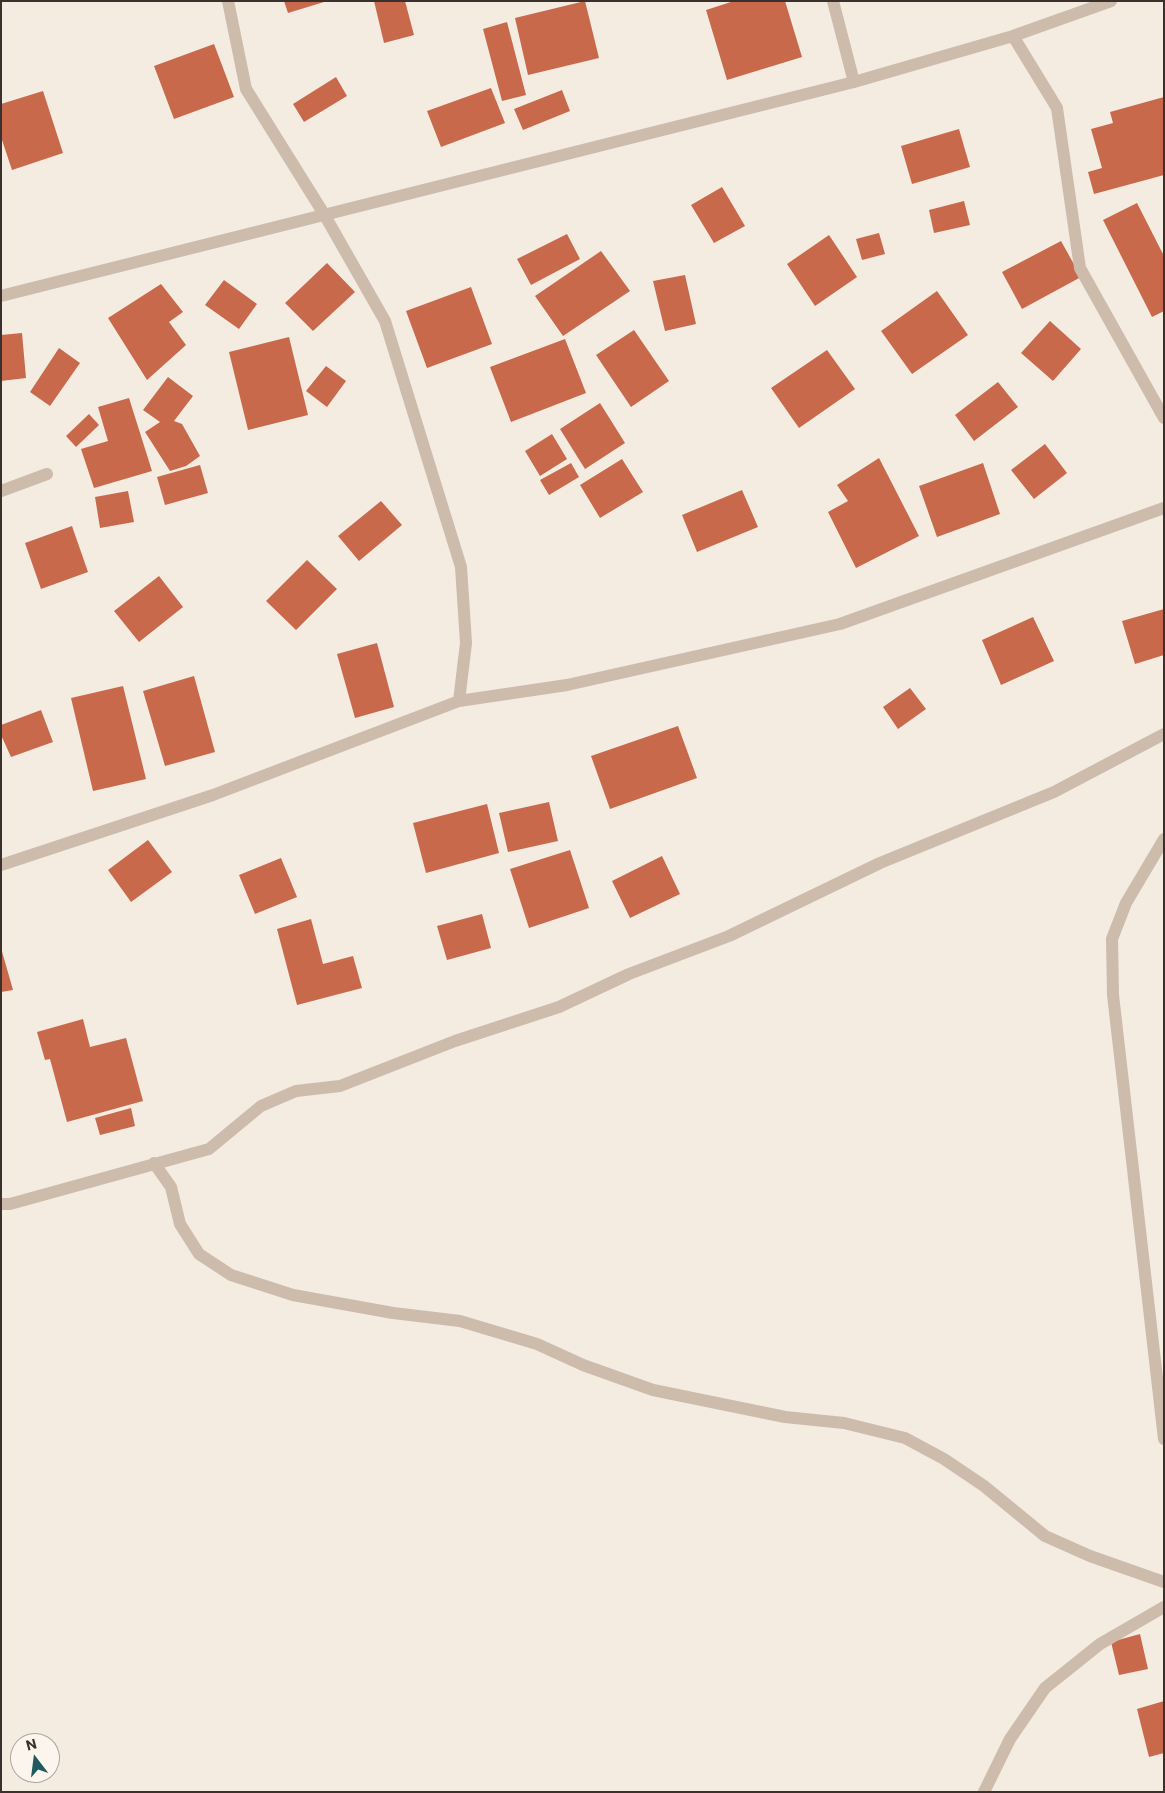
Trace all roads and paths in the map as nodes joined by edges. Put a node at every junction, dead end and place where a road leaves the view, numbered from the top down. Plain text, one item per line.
1 (228, 1) edge
2 (833, 1) edge
3 (1111, 1) edge
4 (1013, 36) junction
5 (854, 82) junction
6 (324, 214) junction
7 (1, 296) edge
8 (1164, 418) edge
9 (47, 474) dead end
10 (1, 491) edge
11 (1164, 508) edge
12 (459, 701) junction
13 (1164, 734) edge
14 (1164, 839) edge
15 (1, 865) edge
16 (154, 1163) junction
17 (1, 1204) edge
18 (1164, 1439) edge
19 (1164, 1582) edge
20 (1164, 1606) edge
21 (984, 1792) edge

1 - 6 street
2 - 5 street
3 - 4 street
4 - 5 street
4 - 8 street
5 - 6 street
6 - 7 street
6 - 12 street
9 - 10 street
11 - 12 street
12 - 15 street
13 - 16 street
14 - 18 street
16 - 17 street
16 - 19 street
20 - 21 street

